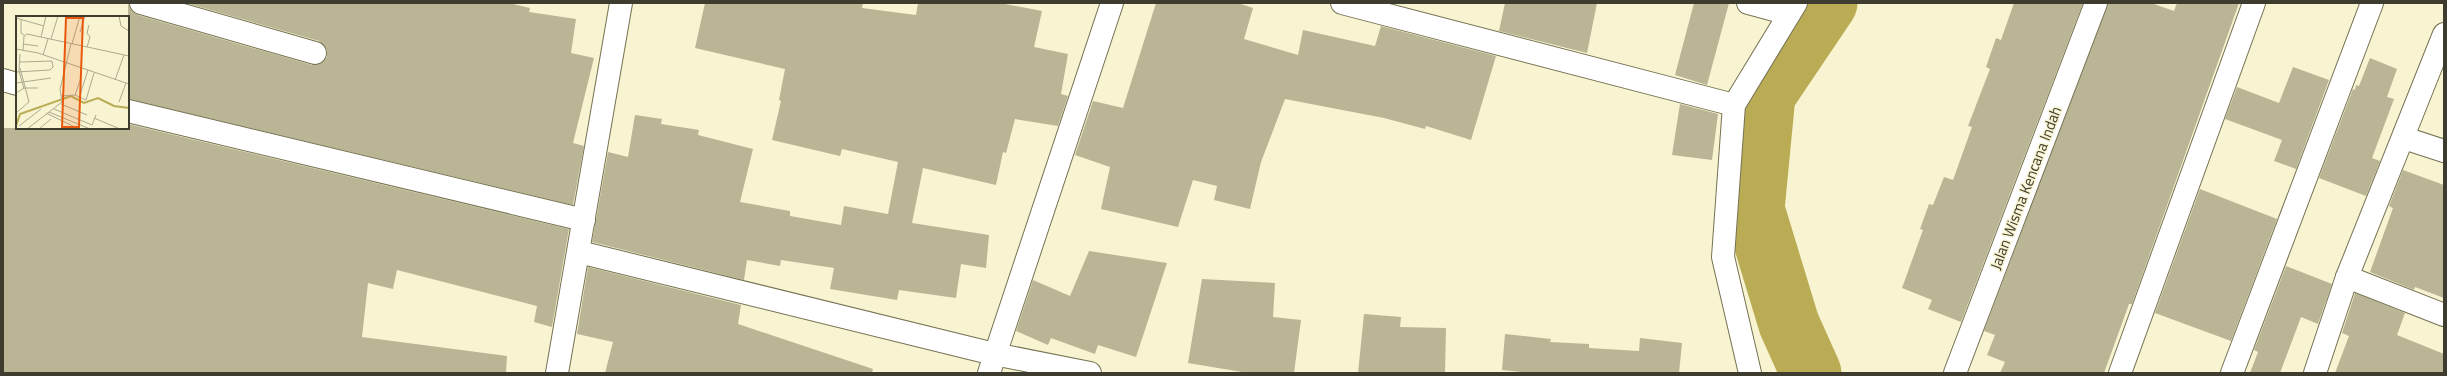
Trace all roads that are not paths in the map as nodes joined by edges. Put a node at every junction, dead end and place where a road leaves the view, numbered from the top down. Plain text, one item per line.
1 (141, 3) edge
2 (621, 3) edge
3 (1112, 3) edge
4 (1342, 3) edge
5 (1748, 3) edge
6 (2096, 3) edge
7 (2254, 3) edge
8 (2372, 3) edge
9 (1793, 8) edge
10 (2444, 34) edge
11 (315, 53) dead end
12 (3, 80) edge
13 (16, 84) edge
14 (1734, 105) junction
15 (129, 111) edge
16 (2404, 138) junction
17 (2444, 151) edge
18 (584, 220) junction
19 (579, 252) junction
20 (2347, 277) junction
21 (2444, 315) edge
22 (991, 364) edge
23 (557, 373) edge
24 (1090, 373) edge
25 (1750, 373) edge
26 (1955, 373) edge
27 (2120, 373) edge
28 (2232, 373) edge
29 (2315, 373) edge

1 - 11 street
2 - 18 street
3 - 22 street
4 - 14 street
5 - 9 street
6 - 26 street, Jalan Wisma Kencana Indah
7 - 27 street
8 - 28 street
9 - 14 street
10 - 16 street
12 - 13 street
14 - 25 street
15 - 18 street
16 - 17 street
16 - 20 street
18 - 19 street
19 - 22 street
19 - 23 street
20 - 21 street
20 - 29 street
22 - 24 street

